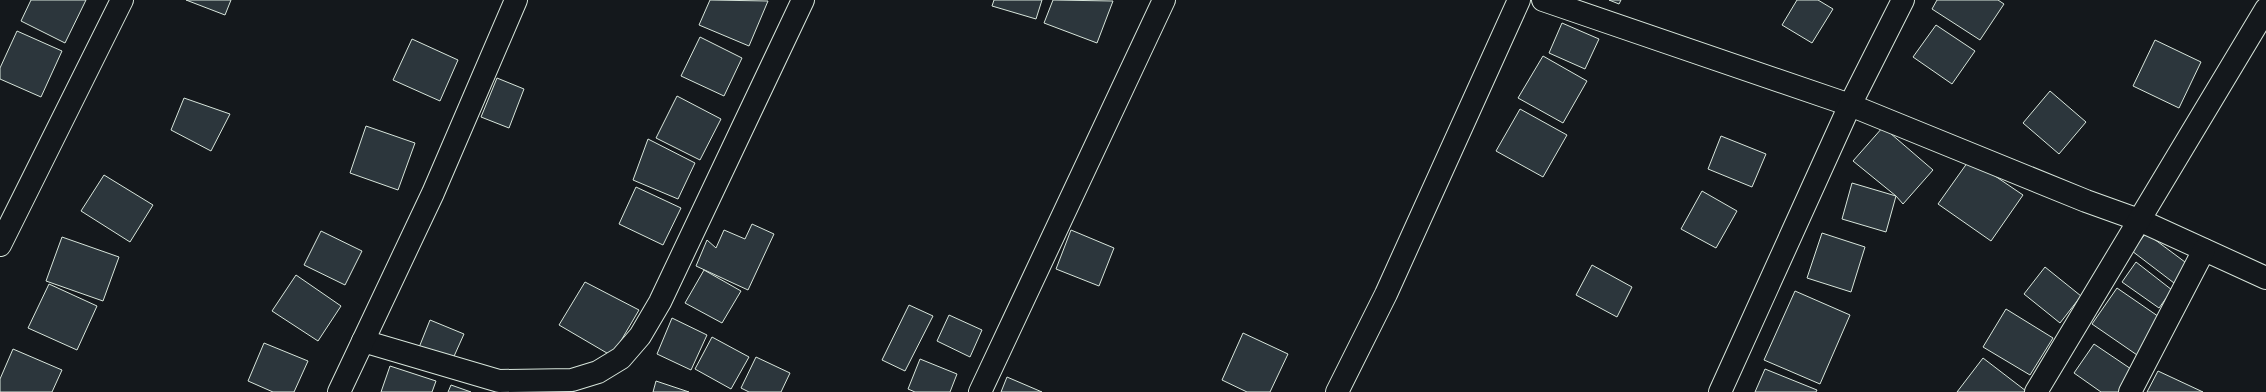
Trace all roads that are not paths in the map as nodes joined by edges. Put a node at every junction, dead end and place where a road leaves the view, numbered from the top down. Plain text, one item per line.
1 (122, 0) edge
2 (516, 0) edge
3 (803, 0) edge
4 (1164, 0) edge
5 (1519, 0) edge
6 (1543, 0) edge
7 (1903, 0) edge
8 (2266, 9) edge
9 (1850, 105) junction
10 (2139, 220) junction
11 (0, 245) edge
12 (2204, 250) junction
13 (2266, 278) edge
14 (363, 341) junction
15 (339, 392) edge
16 (980, 392) edge
17 (1337, 392) edge
18 (1720, 392) edge
19 (2036, 392) edge
20 (2130, 392) edge

1 - 11 street
2 - 14 street
3 - 14 street
4 - 16 street
5 - 17 street
6 - 9 street
7 - 9 street
8 - 10 street
9 - 10 street
9 - 18 street
10 - 12 street
10 - 19 street
12 - 13 street
12 - 20 street
14 - 15 street

